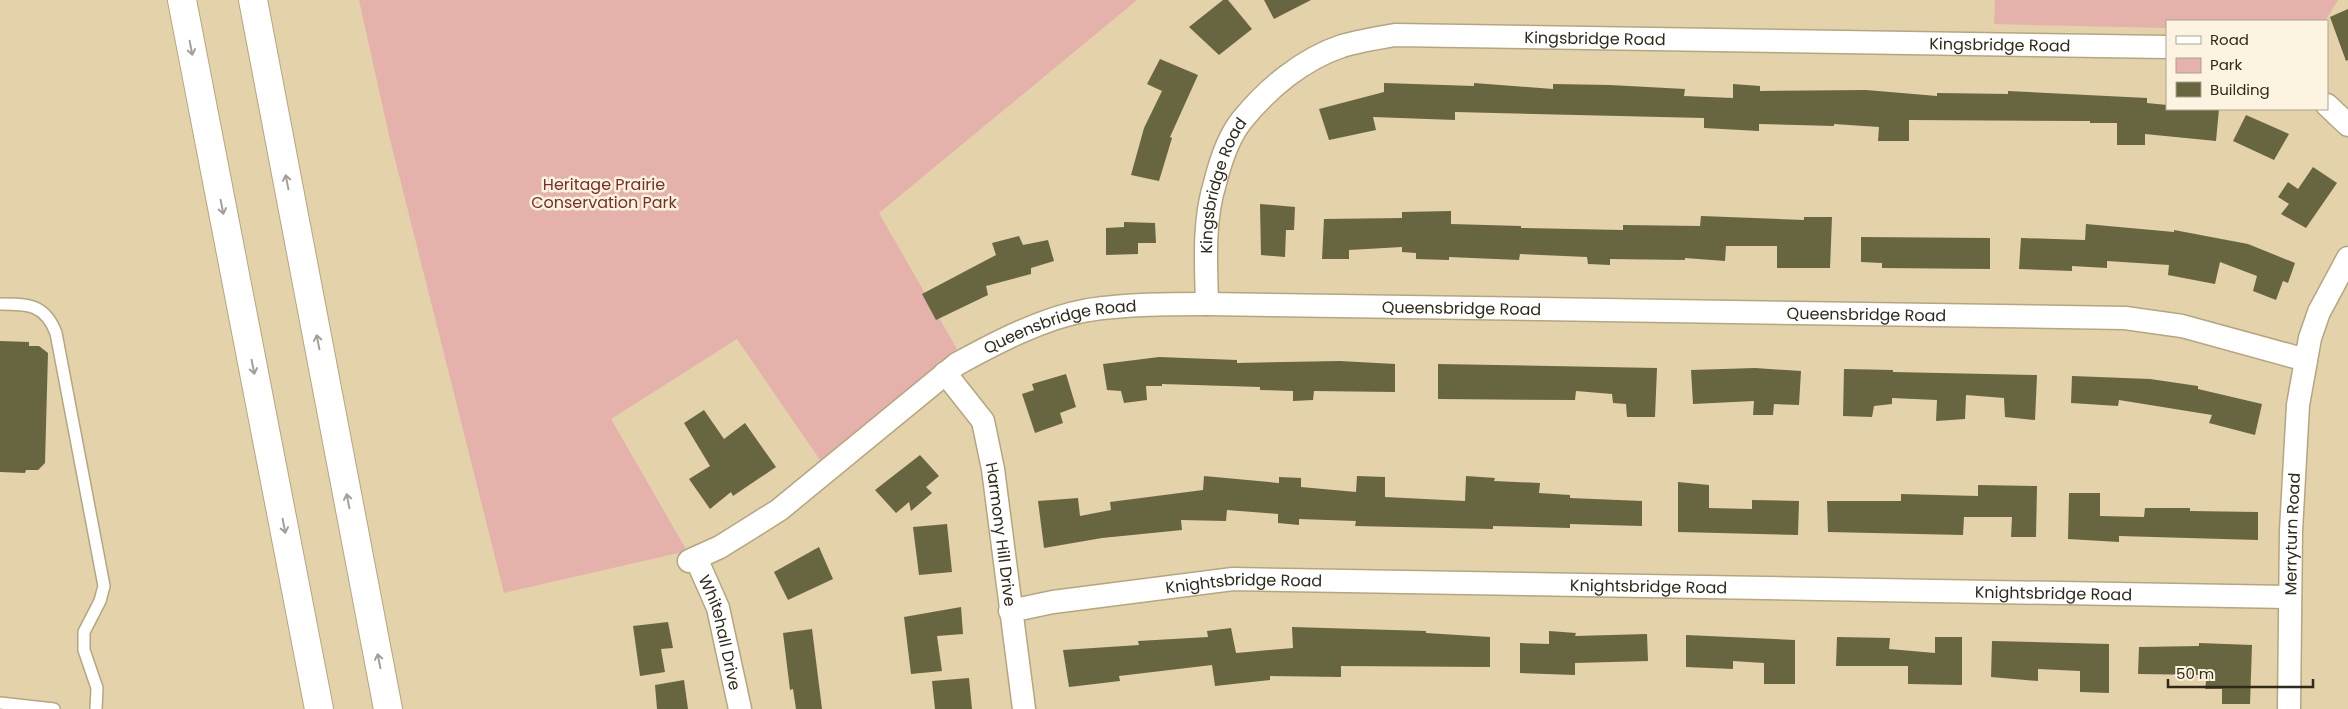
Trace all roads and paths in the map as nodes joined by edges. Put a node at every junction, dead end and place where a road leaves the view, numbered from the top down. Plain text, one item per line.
1 (182, 0) edge
2 (252, 0) edge
3 (2166, 48) edge
4 (2328, 106) edge
5 (2348, 124) edge
6 (2348, 258) edge
7 (0, 304) edge
8 (1207, 304) junction
9 (2306, 360) junction
10 (945, 373) junction
11 (693, 560) joint
12 (2290, 597) junction
13 (1010, 611) junction
14 (0, 703) edge
15 (54, 709) edge
16 (96, 709) edge
17 (319, 709) edge
18 (388, 709) edge
19 (740, 709) edge
20 (1024, 709) edge
21 (2289, 709) edge

1 -> 17 highway
18 -> 2 highway
3 - 8 street, Kingsbridge Road
4 - 5 street
6 - 9 street, Merryturn Road
7 - 16 lane
8 - 9 street, Queensbridge Road
8 - 10 street, Queensbridge Road
9 - 12 street, Merryturn Road
10 - 11 street, Queensbridge Road
10 - 13 street, Harmony Hill Drive
11 - 19 street, Whitehall Drive
12 - 13 street, Knightsbridge Road
12 - 21 street, Merryturn Road
13 - 20 street, Harmony Hill Drive
14 - 15 lane

